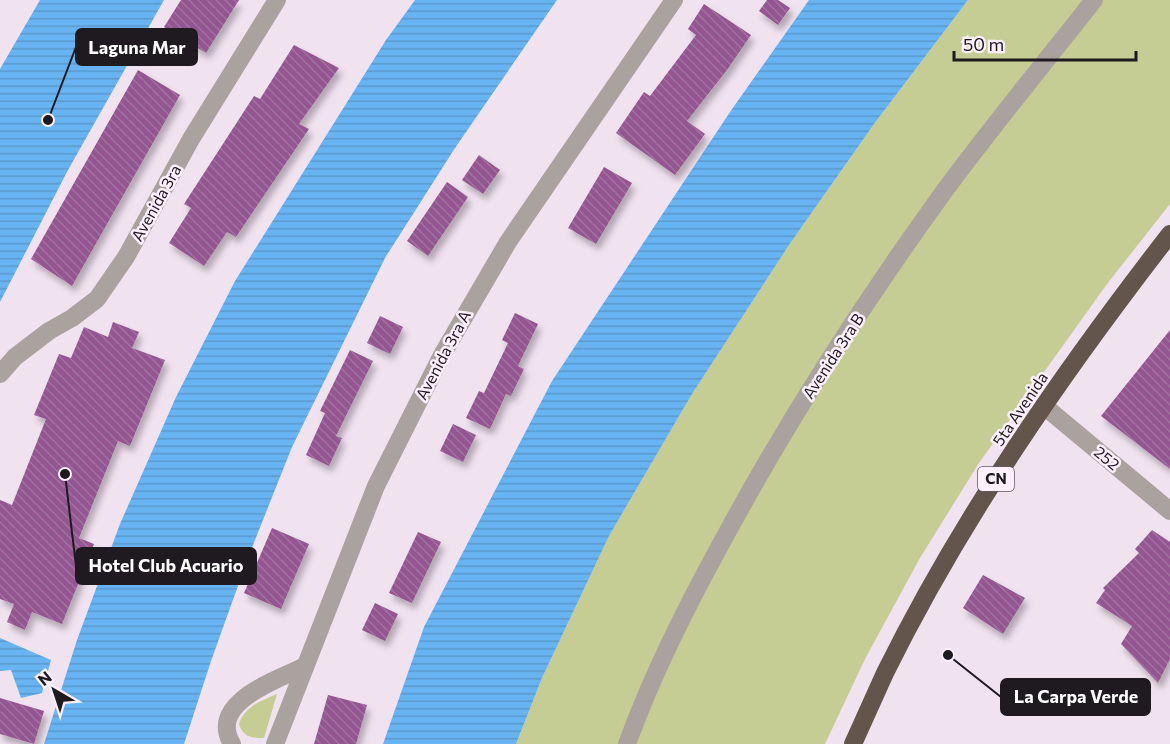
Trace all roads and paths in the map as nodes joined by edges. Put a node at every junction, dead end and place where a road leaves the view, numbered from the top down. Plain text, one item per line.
1 (277, 0) edge
2 (674, 0) edge
3 (1094, 0) edge
4 (1170, 234) edge
5 (0, 374) edge
6 (1044, 406) junction
7 (1170, 511) edge
8 (305, 666) junction
9 (232, 744) edge
10 (275, 744) edge
11 (627, 744) edge
12 (853, 744) edge

1 - 5 street, Avenida 3ra
2 - 8 street, Avenida 3ra A
3 - 11 street, Avenida 3ra B
4 - 6 highway, 5ta Avenida / CN
6 - 7 street, 252
6 - 12 highway, 5ta Avenida / CN
8 - 9 street
8 - 10 street, Avenida 3ra A

